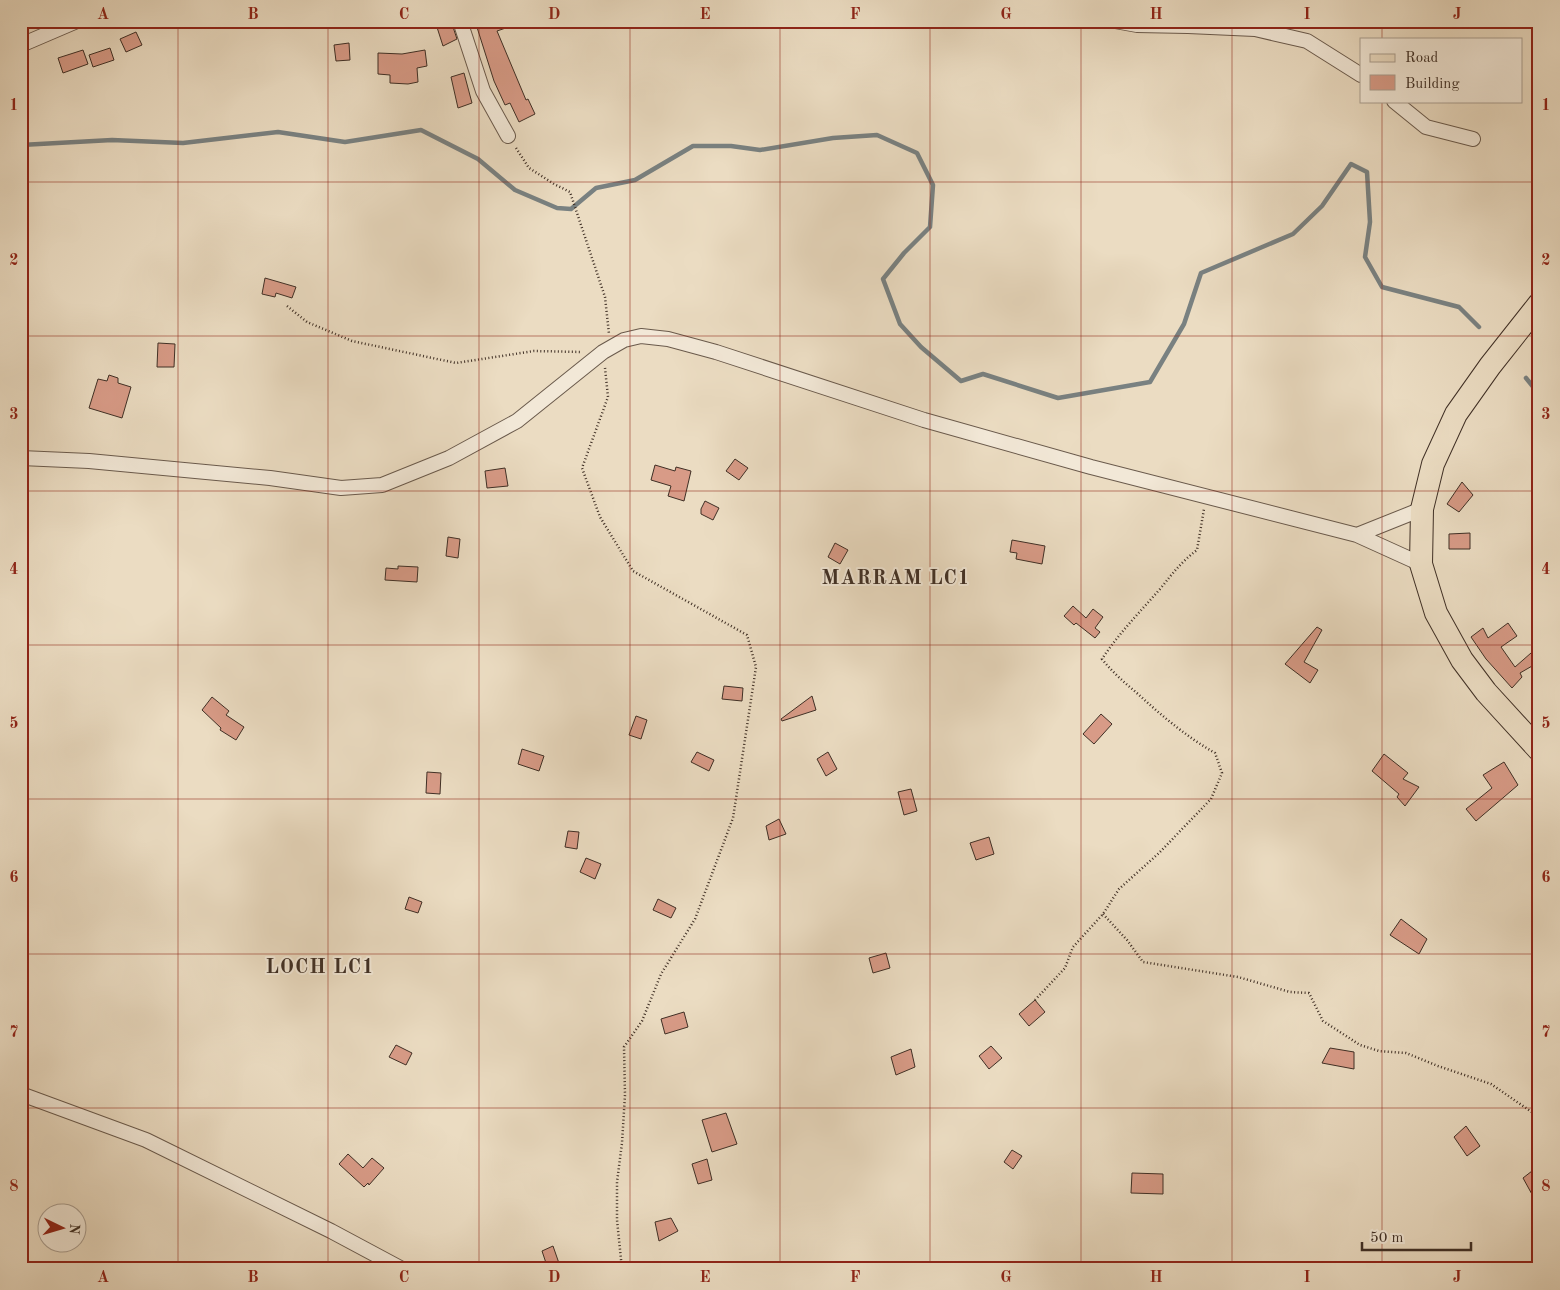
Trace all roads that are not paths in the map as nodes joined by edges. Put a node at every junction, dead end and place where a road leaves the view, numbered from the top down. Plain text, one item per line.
1 (77, 21) edge
2 (460, 21) edge
3 (1115, 21) edge
4 (1189, 24) edge
5 (21, 45) edge
6 (1360, 74) edge
7 (1395, 102) edge
8 (508, 136) road end
9 (1473, 139) dead end
10 (1539, 304) edge
11 (21, 458) edge
12 (1422, 509) junction
13 (1357, 535) junction
14 (1421, 564) junction
15 (1539, 750) edge
16 (21, 1094) edge
17 (402, 1269) edge

1 - 5 street
2 - 8 street
3 - 4 street
4 - 6 street
7 - 9 street
10 - 12 main road
11 - 13 street
12 - 13 street
12 - 14 main road
13 - 14 street
14 - 15 main road
16 - 17 street

